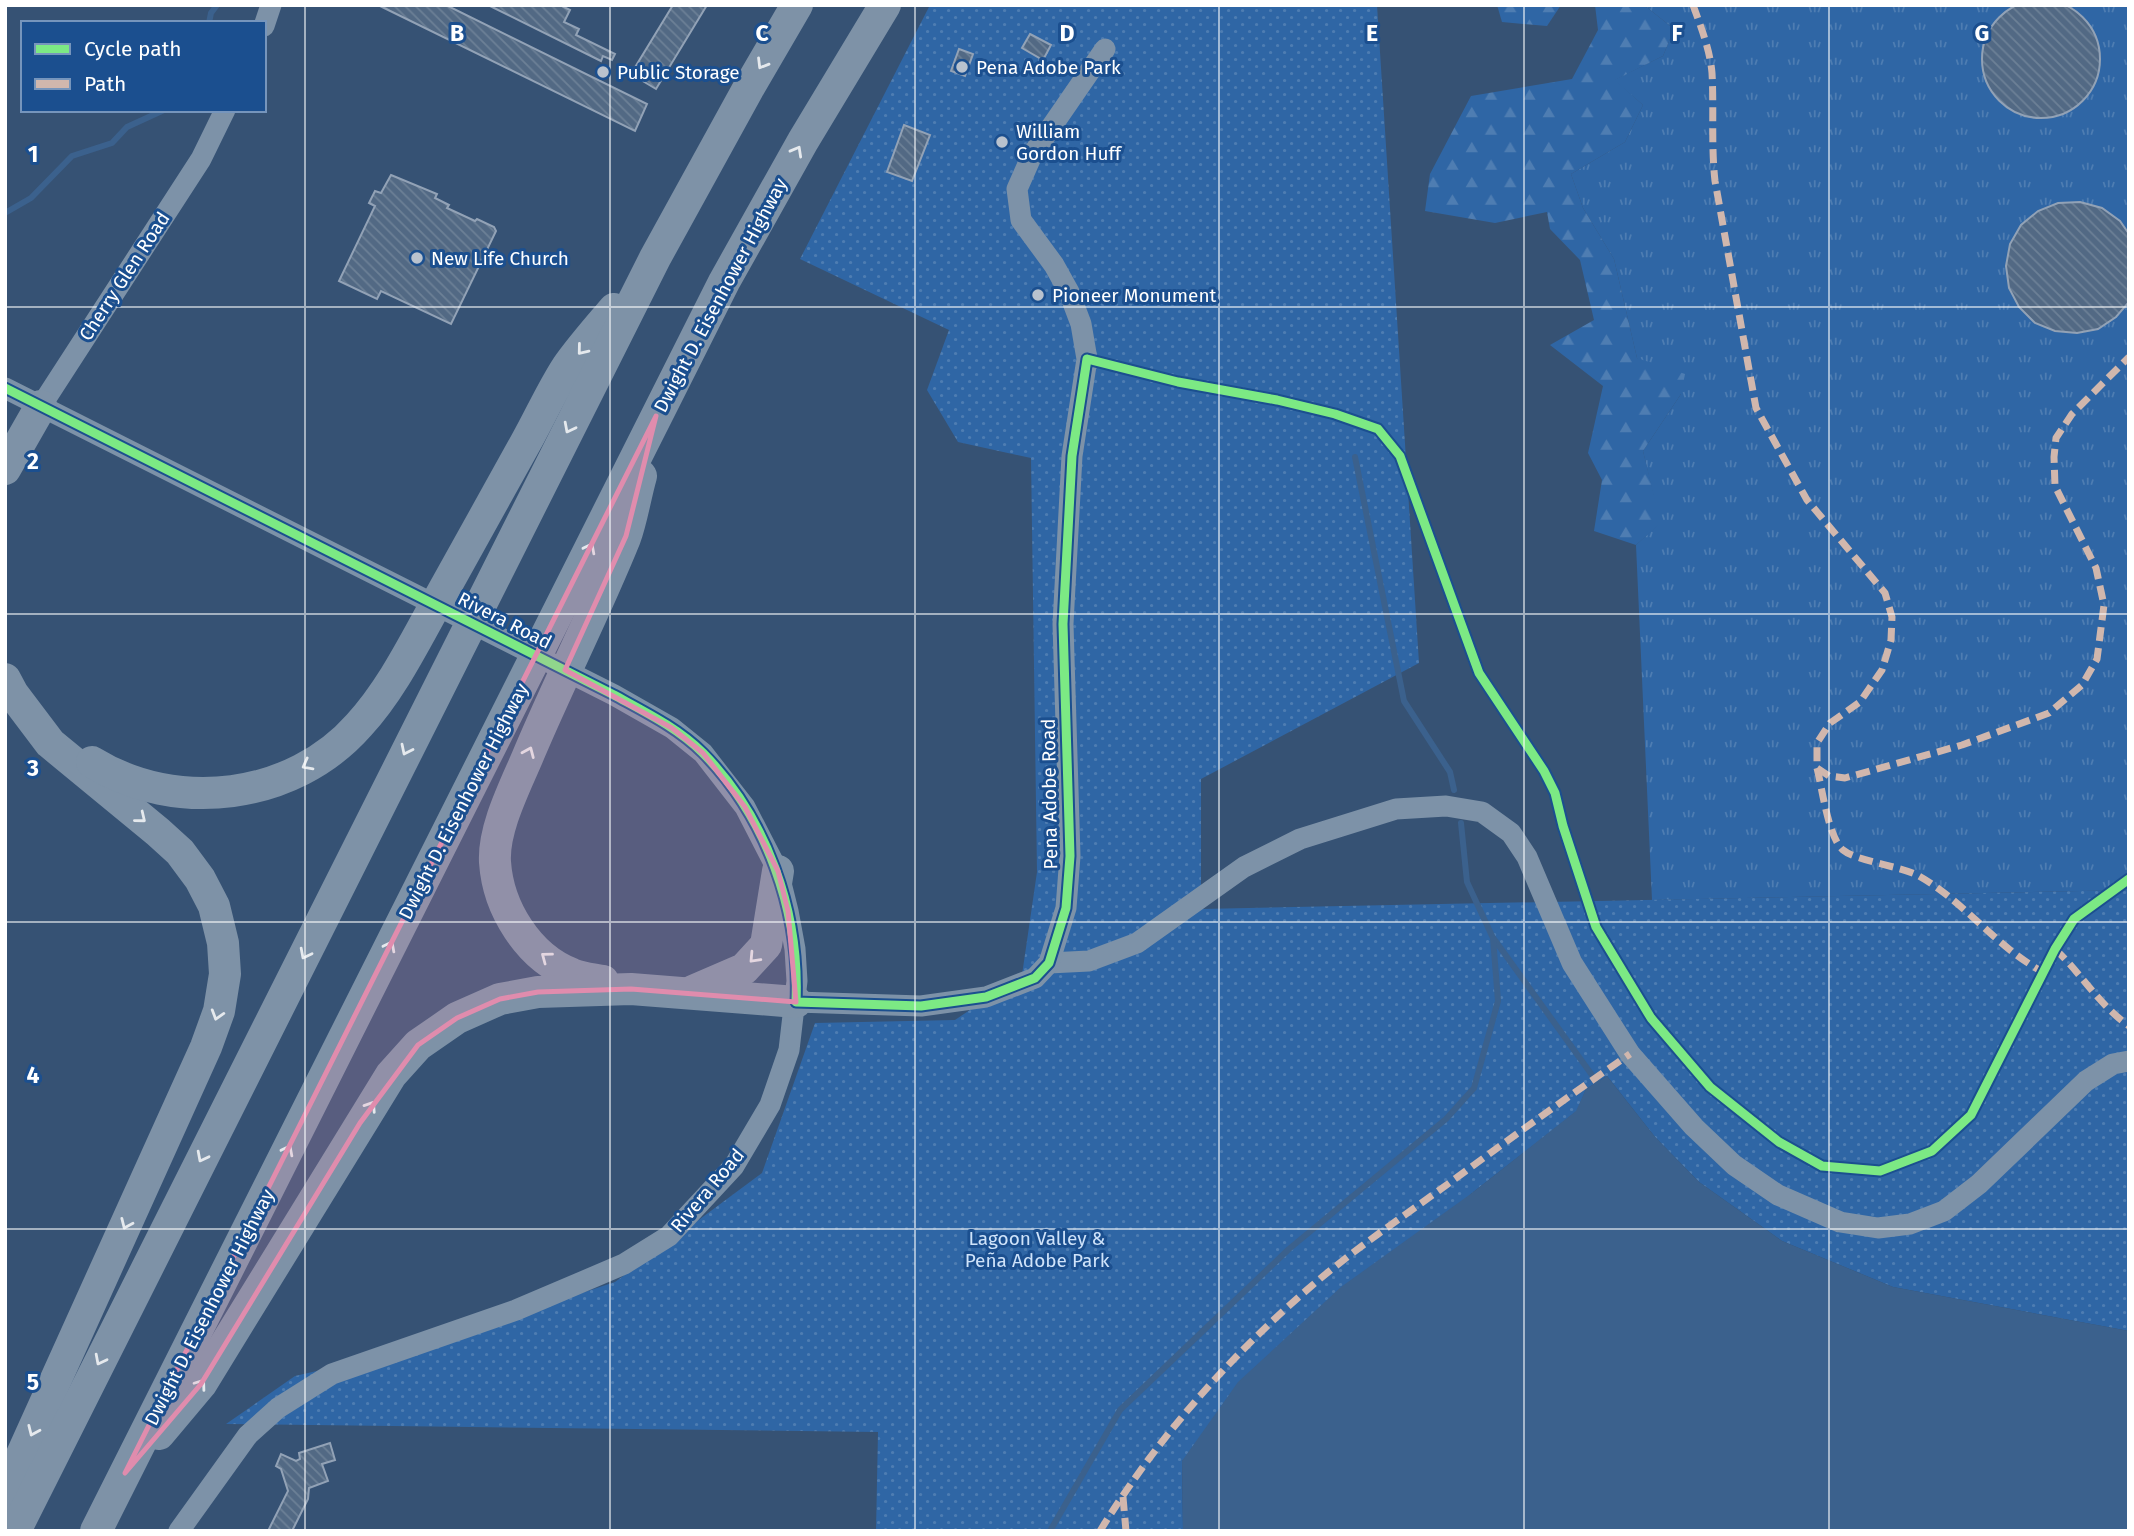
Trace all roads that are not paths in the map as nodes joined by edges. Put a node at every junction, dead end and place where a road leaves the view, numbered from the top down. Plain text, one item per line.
1 (797, 5) edge
2 (885, 5) edge
3 (1105, 49) dead end
4 (224, 112) edge
5 (655, 258) junction
6 (5, 388) edge
7 (41, 405) junction
8 (656, 415) junction
9 (5, 470) edge
10 (5, 678) edge
11 (37, 723) junction
12 (778, 871) junction
13 (1049, 962) junction
14 (631, 989) junction
15 (687, 993) junction
16 (796, 1002) junction
17 (2129, 1061) edge
18 (125, 1473) junction
19 (7, 1531) edge
20 (15, 1531) edge
21 (96, 1531) edge
22 (179, 1531) edge

1 -> 5 highway
8 -> 2 highway, Dwight D. Eisenhower Highway
3 - 13 street, Pena Adobe Road
4 - 7 street, Cherry Glen Road
5 -> 11 highway
5 -> 20 highway
6 - 7 street
7 - 9 highway
7 - 12 street, Rivera Road
14 -> 8 highway
18 -> 8 highway, Dwight D. Eisenhower Highway
10 - 11 highway
11 -> 19 highway
12 -> 15 highway
12 - 16 street, Rivera Road
13 - 16 street
13 - 17 street
14 - 15 highway
18 -> 14 highway
15 - 16 highway
16 - 22 street, Rivera Road
18 - 21 highway, Dwight D. Eisenhower Highway

